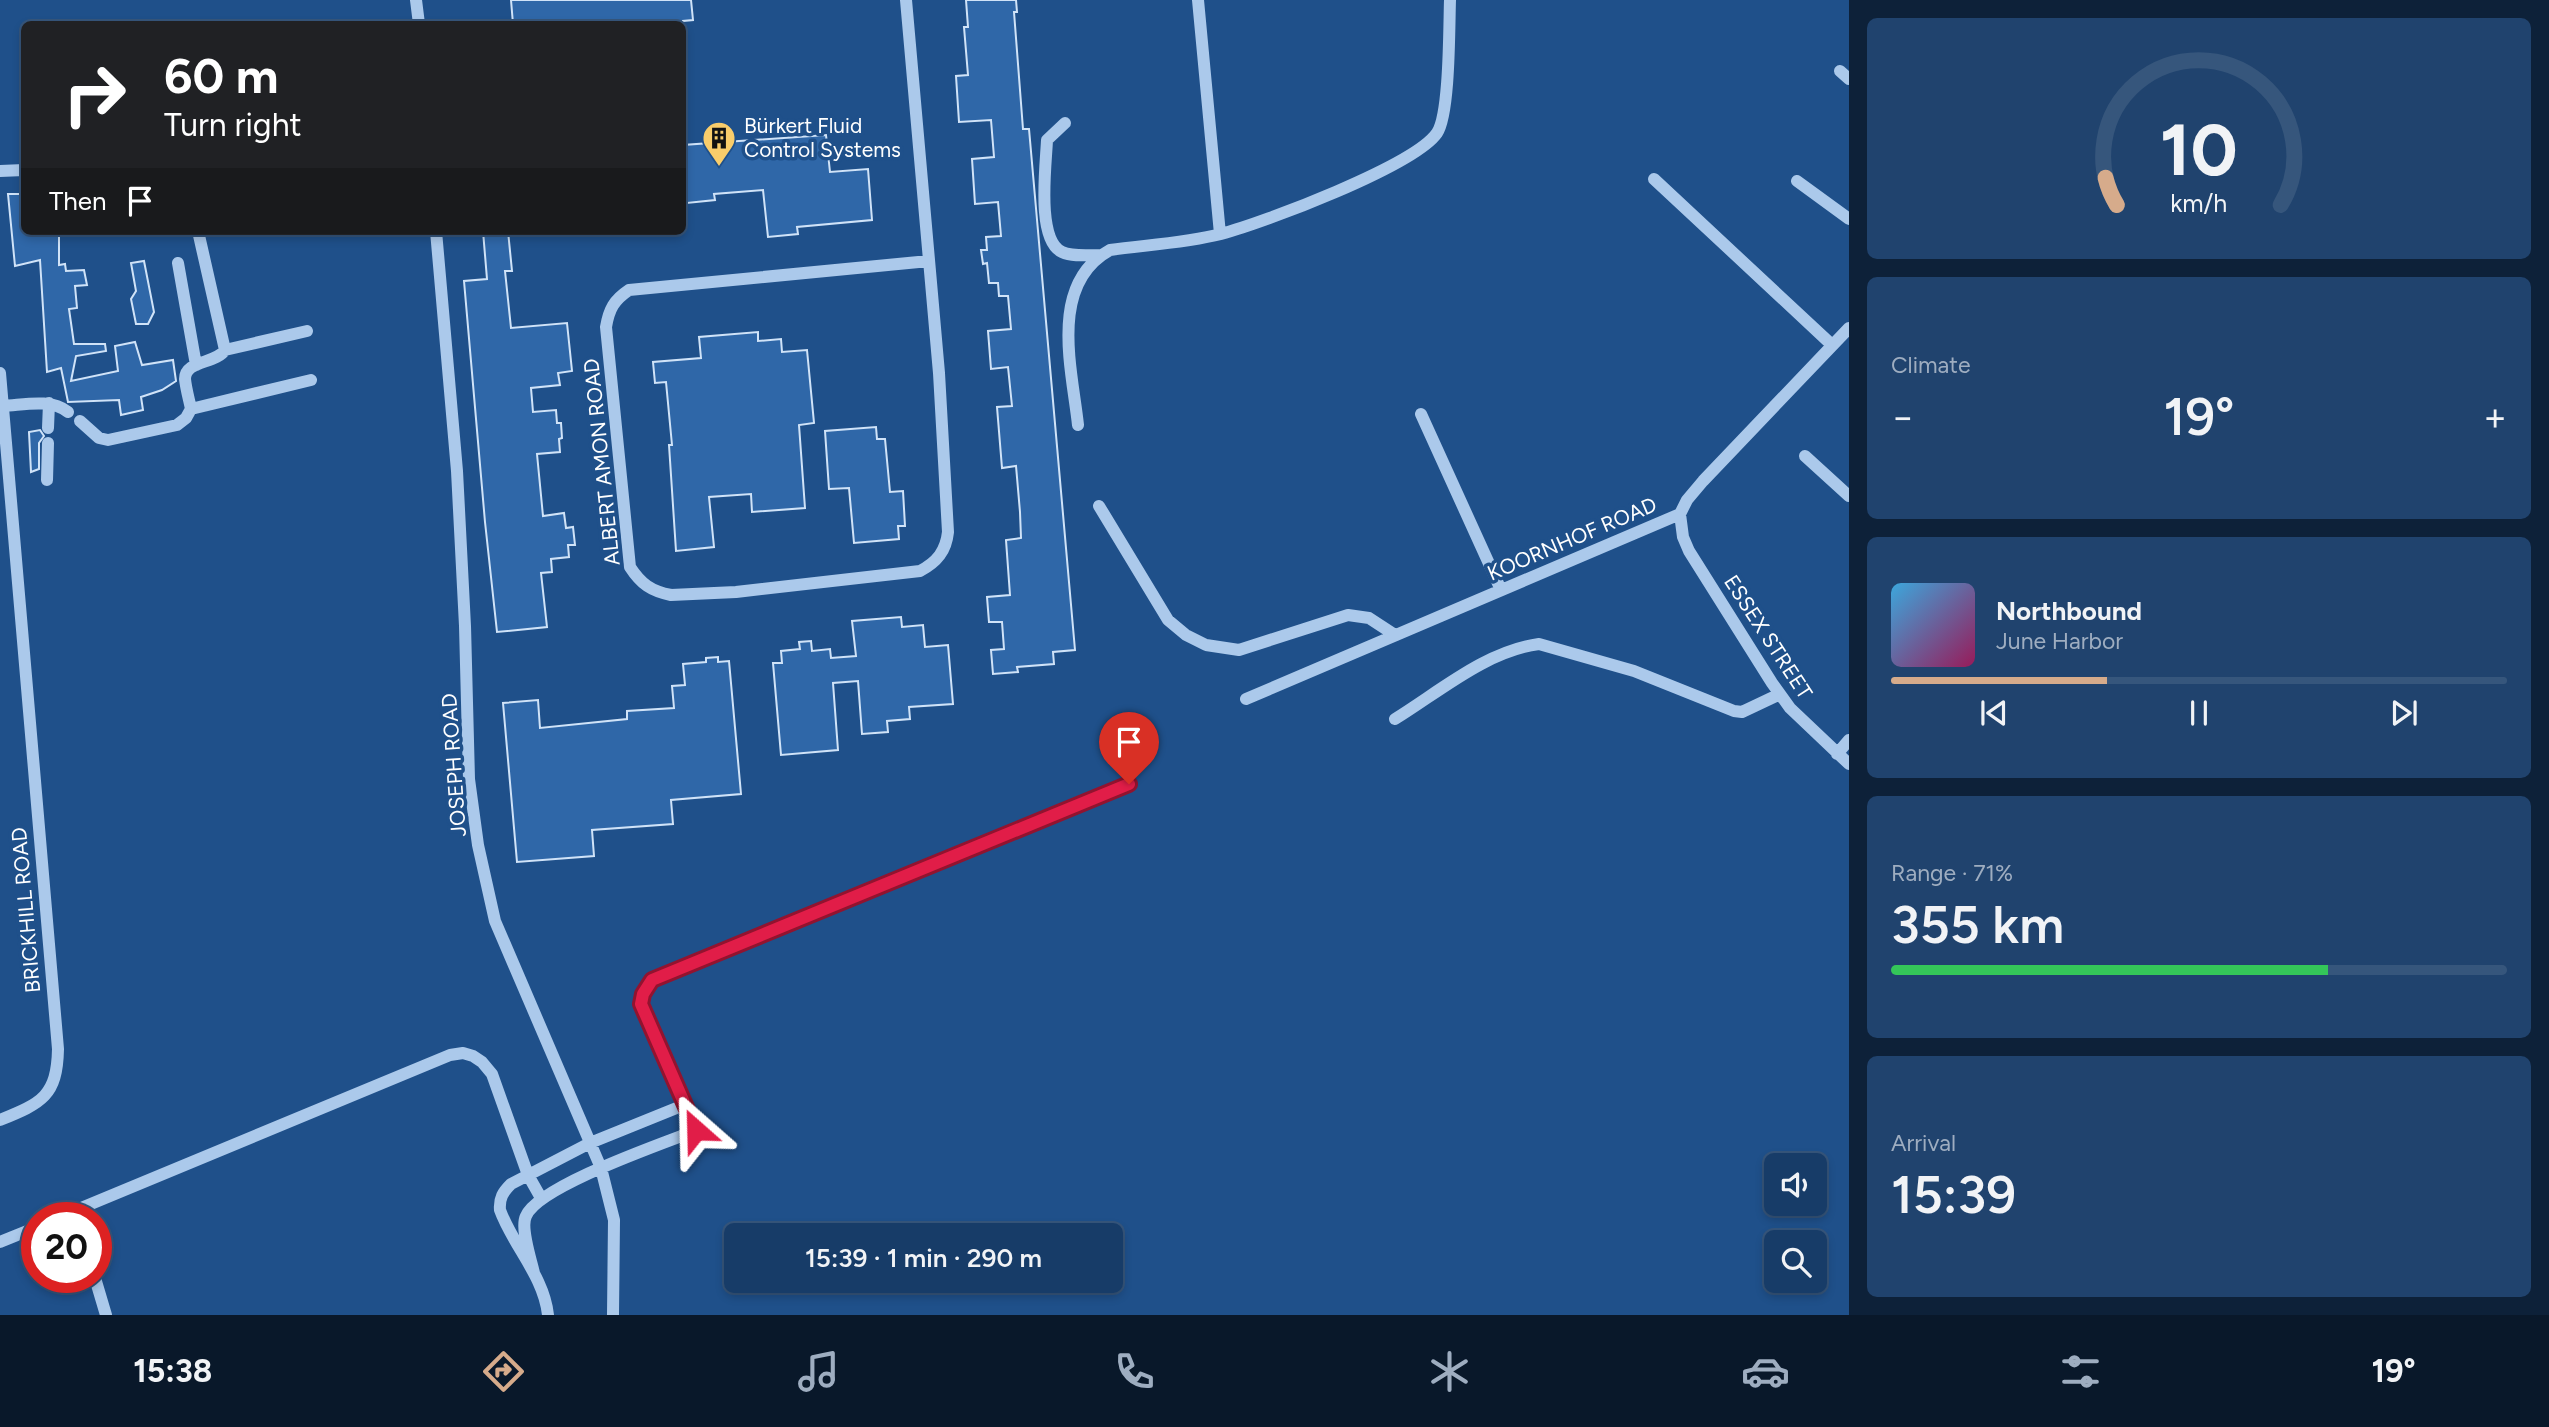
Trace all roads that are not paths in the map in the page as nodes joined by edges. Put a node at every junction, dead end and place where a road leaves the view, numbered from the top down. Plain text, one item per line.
1 (416, 0) edge
2 (906, 0) edge
3 (1198, 0) edge
4 (1450, 0) edge
5 (419, 21) edge
6 (1065, 123) dead end
7 (21, 170) edge
8 (0, 171) edge
9 (1654, 179) dead end
10 (1797, 181) dead end
11 (1849, 219) edge
12 (1220, 234) junction
13 (199, 235) edge
14 (436, 235) edge
15 (1101, 255) junction
16 (929, 261) junction
17 (178, 263) dead end
18 (1849, 328) edge
19 (307, 331) dead end
20 (1832, 345) junction
21 (225, 350) junction
22 (196, 365) junction
23 (0, 373) edge
24 (311, 380) dead end
25 (49, 403) junction
26 (3, 406) junction
27 (191, 409) junction
28 (68, 412) dead end
29 (1421, 414) dead end
30 (80, 421) dead end
31 (1078, 425) dead end
32 (48, 428) dead end
33 (48, 443) dead end
34 (1805, 456) dead end
35 (47, 480) dead end
36 (1849, 496) edge
37 (1099, 506) dead end
38 (1680, 514) junction
39 (1501, 590) junction
40 (1395, 635) junction
41 (1780, 694) junction
42 (1246, 699) dead end
43 (1395, 719) dead end
44 (1849, 740) edge
45 (1837, 754) junction
46 (1849, 764) edge
47 (1129, 784) dead end
48 (684, 1105) junction
49 (0, 1120) edge
50 (590, 1143) junction
51 (601, 1168) junction
52 (528, 1175) junction
53 (541, 1198) junction
54 (105, 1202) edge
55 (21, 1233) edge
56 (0, 1242) edge
57 (534, 1273) junction
58 (99, 1293) edge
59 (106, 1315) edge
60 (548, 1315) edge
61 (614, 1315) edge

1 - 5 street
2 - 16 street, ALBERT AMON ROAD
3 - 12 street
4 - 12 street
6 - 15 street
7 - 8 street
9 - 20 street
10 - 11 street
12 - 15 street
13 - 21 street
14 - 50 street, JOSEPH ROAD
15 - 31 street
16 - 16 street, ALBERT AMON ROAD
17 - 22 street
18 - 20 street, KOORNHOF ROAD
19 - 21 street
20 - 38 street, KOORNHOF ROAD
21 - 22 street
22 - 27 street
23 - 26 street, BRICKHILL ROAD
24 - 27 street
25 - 26 street
25 - 28 street
25 - 32 street
26 - 49 street, BRICKHILL ROAD
27 - 30 street
29 - 39 street
33 - 35 street
34 - 36 street
37 - 40 street
38 - 39 street, KOORNHOF ROAD
38 - 41 street, ESSEX STREET
39 - 40 street, KOORNHOF ROAD
40 - 42 street, KOORNHOF ROAD
41 - 43 street
41 - 45 street, ESSEX STREET
44 - 45 street
45 - 46 street, ESSEX STREET
47 - 48 street
48 - 50 street
48 - 51 street
50 - 51 street, JOSEPH ROAD
50 - 52 street
51 - 53 street
51 - 61 street, JOSEPH ROAD
52 - 53 street
52 - 54 street
52 - 57 street
53 - 57 street
55 - 56 street
57 - 60 street
58 - 59 street

